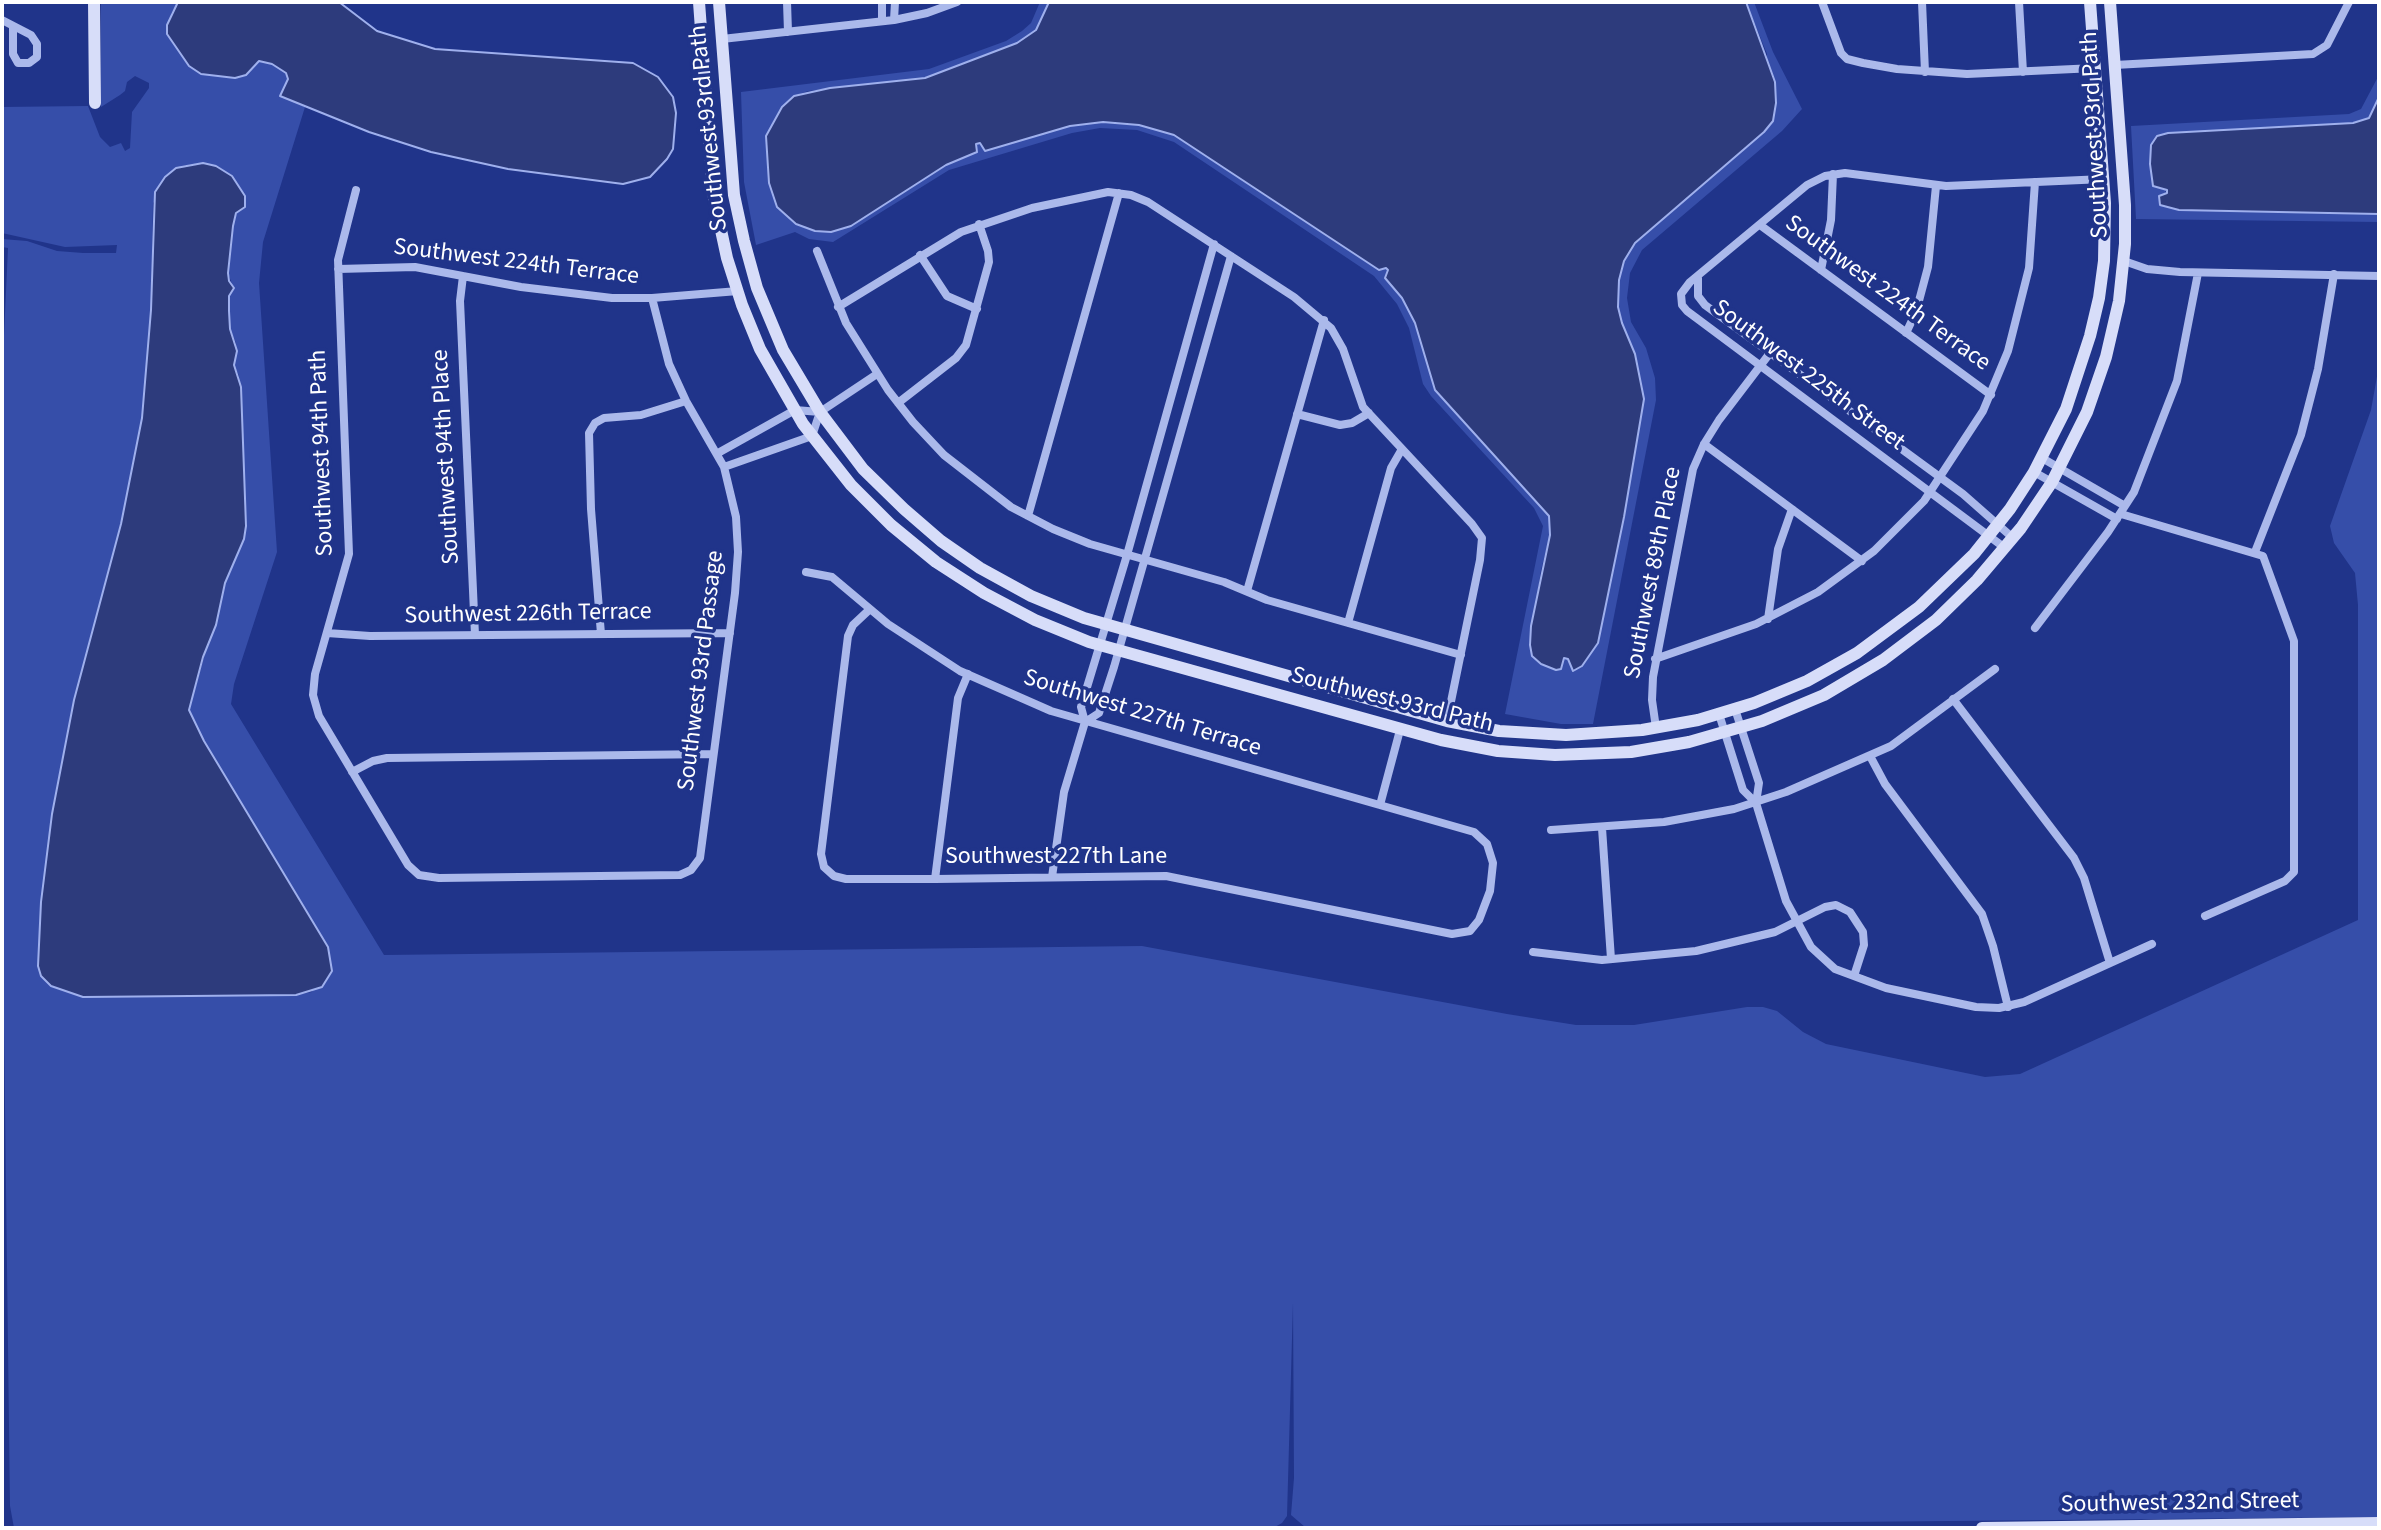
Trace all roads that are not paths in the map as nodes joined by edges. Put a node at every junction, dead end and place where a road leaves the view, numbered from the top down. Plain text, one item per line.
1 (94, 2) edge
2 (699, 2) edge
3 (719, 2) edge
4 (787, 2) edge
5 (882, 2) edge
6 (895, 2) edge
7 (957, 2) edge
8 (1822, 2) edge
9 (1922, 2) edge
10 (2019, 2) edge
11 (2090, 2) edge
12 (2110, 2) edge
13 (2349, 2) edge
14 (2, 20) edge
15 (894, 20) junction
16 (882, 21) junction
17 (13, 27) junction
18 (788, 32) junction
19 (722, 39) junction
20 (2115, 65) junction
21 (2095, 68) junction
22 (1925, 72) junction
23 (2023, 72) junction
24 (95, 103) dead end
25 (1833, 174) junction
26 (2104, 179) junction
27 (2035, 182) junction
28 (1936, 186) junction
29 (356, 190) dead end
30 (1119, 193) junction
31 (979, 224) junction
32 (1760, 225) junction
33 (1214, 244) junction
34 (817, 251) dead end
35 (920, 255) junction
36 (1231, 256) junction
37 (2124, 261) junction
38 (338, 269) junction
39 (1821, 270) junction
40 (2198, 273) junction
41 (2334, 274) junction
42 (463, 276) junction
43 (2379, 276) edge
44 (1698, 278) junction
45 (738, 291) junction
46 (652, 298) junction
47 (838, 307) junction
48 (977, 309) junction
49 (1324, 320) junction
50 (1906, 333) junction
51 (1770, 353) junction
52 (1760, 365) junction
53 (877, 374) junction
54 (1991, 395) junction
55 (686, 401) junction
56 (898, 403) junction
57 (795, 410) junction
58 (820, 412) junction
59 (1369, 413) junction
60 (1297, 414) junction
61 (812, 436) junction
62 (1704, 444) junction
63 (1402, 449) junction
64 (718, 453) junction
65 (2042, 458) junction
66 (724, 467) junction
67 (2059, 468) junction
68 (2034, 472) junction
69 (1941, 477) junction
70 (2052, 482) junction
71 (1930, 493) junction
72 (1792, 509) junction
73 (2121, 513) junction
74 (1028, 516) junction
75 (1998, 524) junction
76 (1988, 537) junction
77 (2009, 543) junction
78 (2255, 552) junction
79 (1127, 555) junction
80 (1145, 560) junction
81 (1862, 561) junction
82 (806, 572) dead end
83 (1247, 591) junction
84 (869, 610) junction
85 (1768, 619) junction
86 (1348, 623) junction
87 (1107, 625) junction
88 (2035, 628) dead end
89 (1125, 631) junction
90 (327, 633) junction
91 (730, 633) junction
92 (601, 634) junction
93 (475, 635) junction
94 (1101, 646) junction
95 (1119, 650) junction
96 (1461, 655) junction
97 (1655, 659) junction
98 (1995, 669) dead end
99 (968, 674) junction
100 (1953, 699) junction
101 (1735, 709) junction
102 (1719, 714) junction
103 (1447, 721) junction
104 (1085, 722) junction
105 (1656, 728) junction
106 (1742, 728) junction
107 (1400, 730) junction
108 (1725, 734) junction
109 (713, 754) junction
110 (1870, 756) junction
111 (352, 772) junction
112 (1756, 803) junction
113 (1380, 805) junction
114 (1602, 828) junction
115 (1551, 830) dead end
116 (419, 875) joint
117 (1052, 877) junction
118 (935, 879) junction
119 (2205, 916) dead end
120 (1796, 924) junction
121 (1470, 931) joint
122 (2152, 944) dead end
123 (1533, 952) dead end
124 (1611, 959) junction
125 (2110, 963) junction
126 (1854, 976) junction
127 (2008, 1007) junction
128 (2379, 1523) edge
129 (1982, 1528) edge

1 - 24 street
2 - 45 street, Southwest 93rd Path
3 - 19 street, Southwest 93rd Path
4 - 18 street
5 - 16 street
6 - 15 street
7 - 15 street
8 - 22 street
9 - 22 street
10 - 23 street
11 - 21 street, Southwest 93rd Path
12 - 20 street, Southwest 93rd Path
13 - 20 street
14 - 17 street
15 - 16 street
16 - 18 street
17 - 17 street
18 - 19 street
19 - 58 street, Southwest 93rd Path
20 - 37 street, Southwest 93rd Path
21 - 23 street
21 - 26 street, Southwest 93rd Path
22 - 23 street
25 - 28 street
25 - 32 street
25 - 39 street
26 - 27 street
26 - 65 street, Southwest 93rd Path
27 - 28 street
27 - 54 street
28 - 50 street
29 - 38 street, Southwest 94th Path
30 - 31 street
30 - 33 street
30 - 74 street
31 - 35 street
31 - 48 street
32 - 39 street, Southwest 224th Terrace
32 - 44 street
33 - 36 street
33 - 79 street
34 - 47 street
35 - 47 street
35 - 48 street
36 - 49 street
36 - 80 street
37 - 40 street
37 - 67 street, Southwest 93rd Path
38 - 42 street, Southwest 224th Terrace
38 - 90 street, Southwest 94th Path
39 - 50 street, Southwest 224th Terrace
40 - 41 street
40 - 73 street
41 - 43 street
41 - 78 street
42 - 46 street, Southwest 224th Terrace
42 - 93 street, Southwest 94th Place
44 - 51 street, Southwest 225th Street
44 - 52 street, Southwest 225th Street
45 - 46 street, Southwest 224th Terrace
45 - 57 street, Southwest 93rd Path
46 - 55 street, Southwest 93rd Passage
47 - 53 street
48 - 56 street
49 - 59 street
49 - 60 street
50 - 54 street, Southwest 224th Terrace
51 - 52 street, Southwest 89th Place
51 - 69 street, Southwest 225th Street
52 - 62 street, Southwest 89th Place
52 - 71 street, Southwest 225th Street
53 - 56 street
53 - 58 street
54 - 69 street
55 - 64 street, Southwest 93rd Passage
55 - 92 street
56 - 74 street
57 - 58 street
57 - 61 street, Southwest 93rd Path
57 - 64 street
58 - 61 street
58 - 87 street, Southwest 93rd Path
59 - 60 street
59 - 63 street
60 - 83 street
61 - 66 street
61 - 94 street, Southwest 93rd Path
62 - 72 street
62 - 97 street, Southwest 89th Place
63 - 86 street
63 - 96 street
64 - 66 street, Southwest 93rd Passage
65 - 67 street
65 - 68 street, Southwest 93rd Path
66 - 91 street, Southwest 93rd Passage
67 - 70 street, Southwest 93rd Path
67 - 73 street
68 - 70 street
68 - 75 street, Southwest 93rd Path
69 - 71 street
69 - 75 street, Southwest 225th Street
70 - 73 street
70 - 77 street, Southwest 93rd Path
71 - 76 street, Southwest 225th Street
71 - 81 street
72 - 81 street
72 - 85 street
73 - 78 street
73 - 88 street
74 - 79 street
75 - 76 street, Southwest 93rd Path
75 - 77 street, Southwest 225th Street
76 - 77 street, Southwest 225th Street
76 - 101 street, Southwest 93rd Path
77 - 106 street, Southwest 93rd Path
78 - 119 street
79 - 80 street
79 - 87 street
80 - 83 street
80 - 89 street
81 - 85 street
82 - 84 street, Southwest 227th Terrace
83 - 86 street
84 - 99 street, Southwest 227th Terrace
84 - 118 street, Southwest 227th Lane
85 - 97 street
86 - 96 street
87 - 89 street, Southwest 93rd Path
87 - 94 street
89 - 95 street
89 - 103 street, Southwest 93rd Path
90 - 93 street, Southwest 226th Terrace
90 - 111 street, Southwest 94th Path
91 - 92 street, Southwest 226th Terrace
91 - 109 street, Southwest 93rd Passage
92 - 93 street, Southwest 226th Terrace
94 - 95 street, Southwest 93rd Path
94 - 104 street
95 - 104 street
95 - 107 street, Southwest 93rd Path
96 - 103 street
97 - 105 street, Southwest 89th Place
98 - 100 street
99 - 104 street, Southwest 227th Terrace
99 - 118 street
100 - 110 street
100 - 125 street
101 - 102 street, Southwest 93rd Path
101 - 106 street
102 - 105 street, Southwest 93rd Path
102 - 108 street
103 - 105 street, Southwest 93rd Path
104 - 113 street, Southwest 227th Terrace
104 - 117 street
106 - 108 street, Southwest 93rd Path
106 - 112 street
107 - 108 street, Southwest 93rd Path
107 - 113 street
108 - 112 street
109 - 111 street
109 - 116 street, Southwest 93rd Passage
110 - 112 street
110 - 127 street
111 - 116 street, Southwest 94th Path
112 - 114 street
112 - 120 street
113 - 121 street, Southwest 227th Terrace
114 - 115 street
114 - 124 street
117 - 118 street, Southwest 227th Lane
117 - 121 street, Southwest 227th Lane
120 - 124 street
120 - 126 street
120 - 126 street
122 - 125 street
123 - 124 street
125 - 127 street
126 - 127 street
128 - 129 street, Southwest 232nd Street

